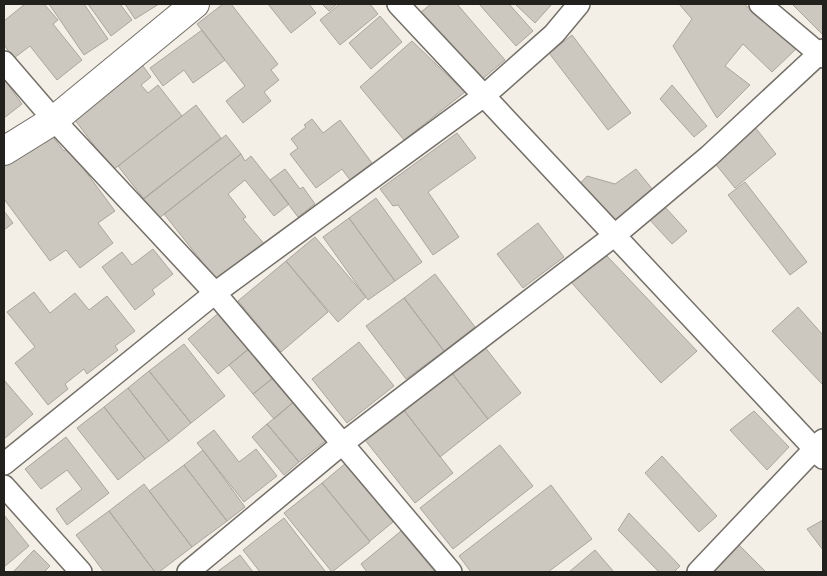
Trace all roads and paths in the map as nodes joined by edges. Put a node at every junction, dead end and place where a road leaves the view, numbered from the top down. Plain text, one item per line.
1 (195, 4) edge
2 (398, 4) edge
3 (580, 4) edge
4 (760, 4) edge
5 (822, 53) edge
6 (4, 62) edge
7 (485, 95) junction
8 (54, 120) junction
9 (4, 151) edge
10 (615, 235) junction
11 (216, 293) junction
12 (342, 444) junction
13 (820, 449) edge
14 (4, 464) edge
15 (4, 486) edge
16 (81, 572) edge
17 (188, 572) edge
18 (451, 572) edge
19 (698, 572) edge

1 - 8 street
2 - 7 street
3 - 7 street
4 - 5 street
5 - 10 street
6 - 8 street
7 - 10 street
7 - 11 street
8 - 9 street
8 - 11 street
10 - 12 street
10 - 13 street
11 - 12 street
11 - 14 street
12 - 17 street
12 - 18 street
13 - 19 street
15 - 16 street

